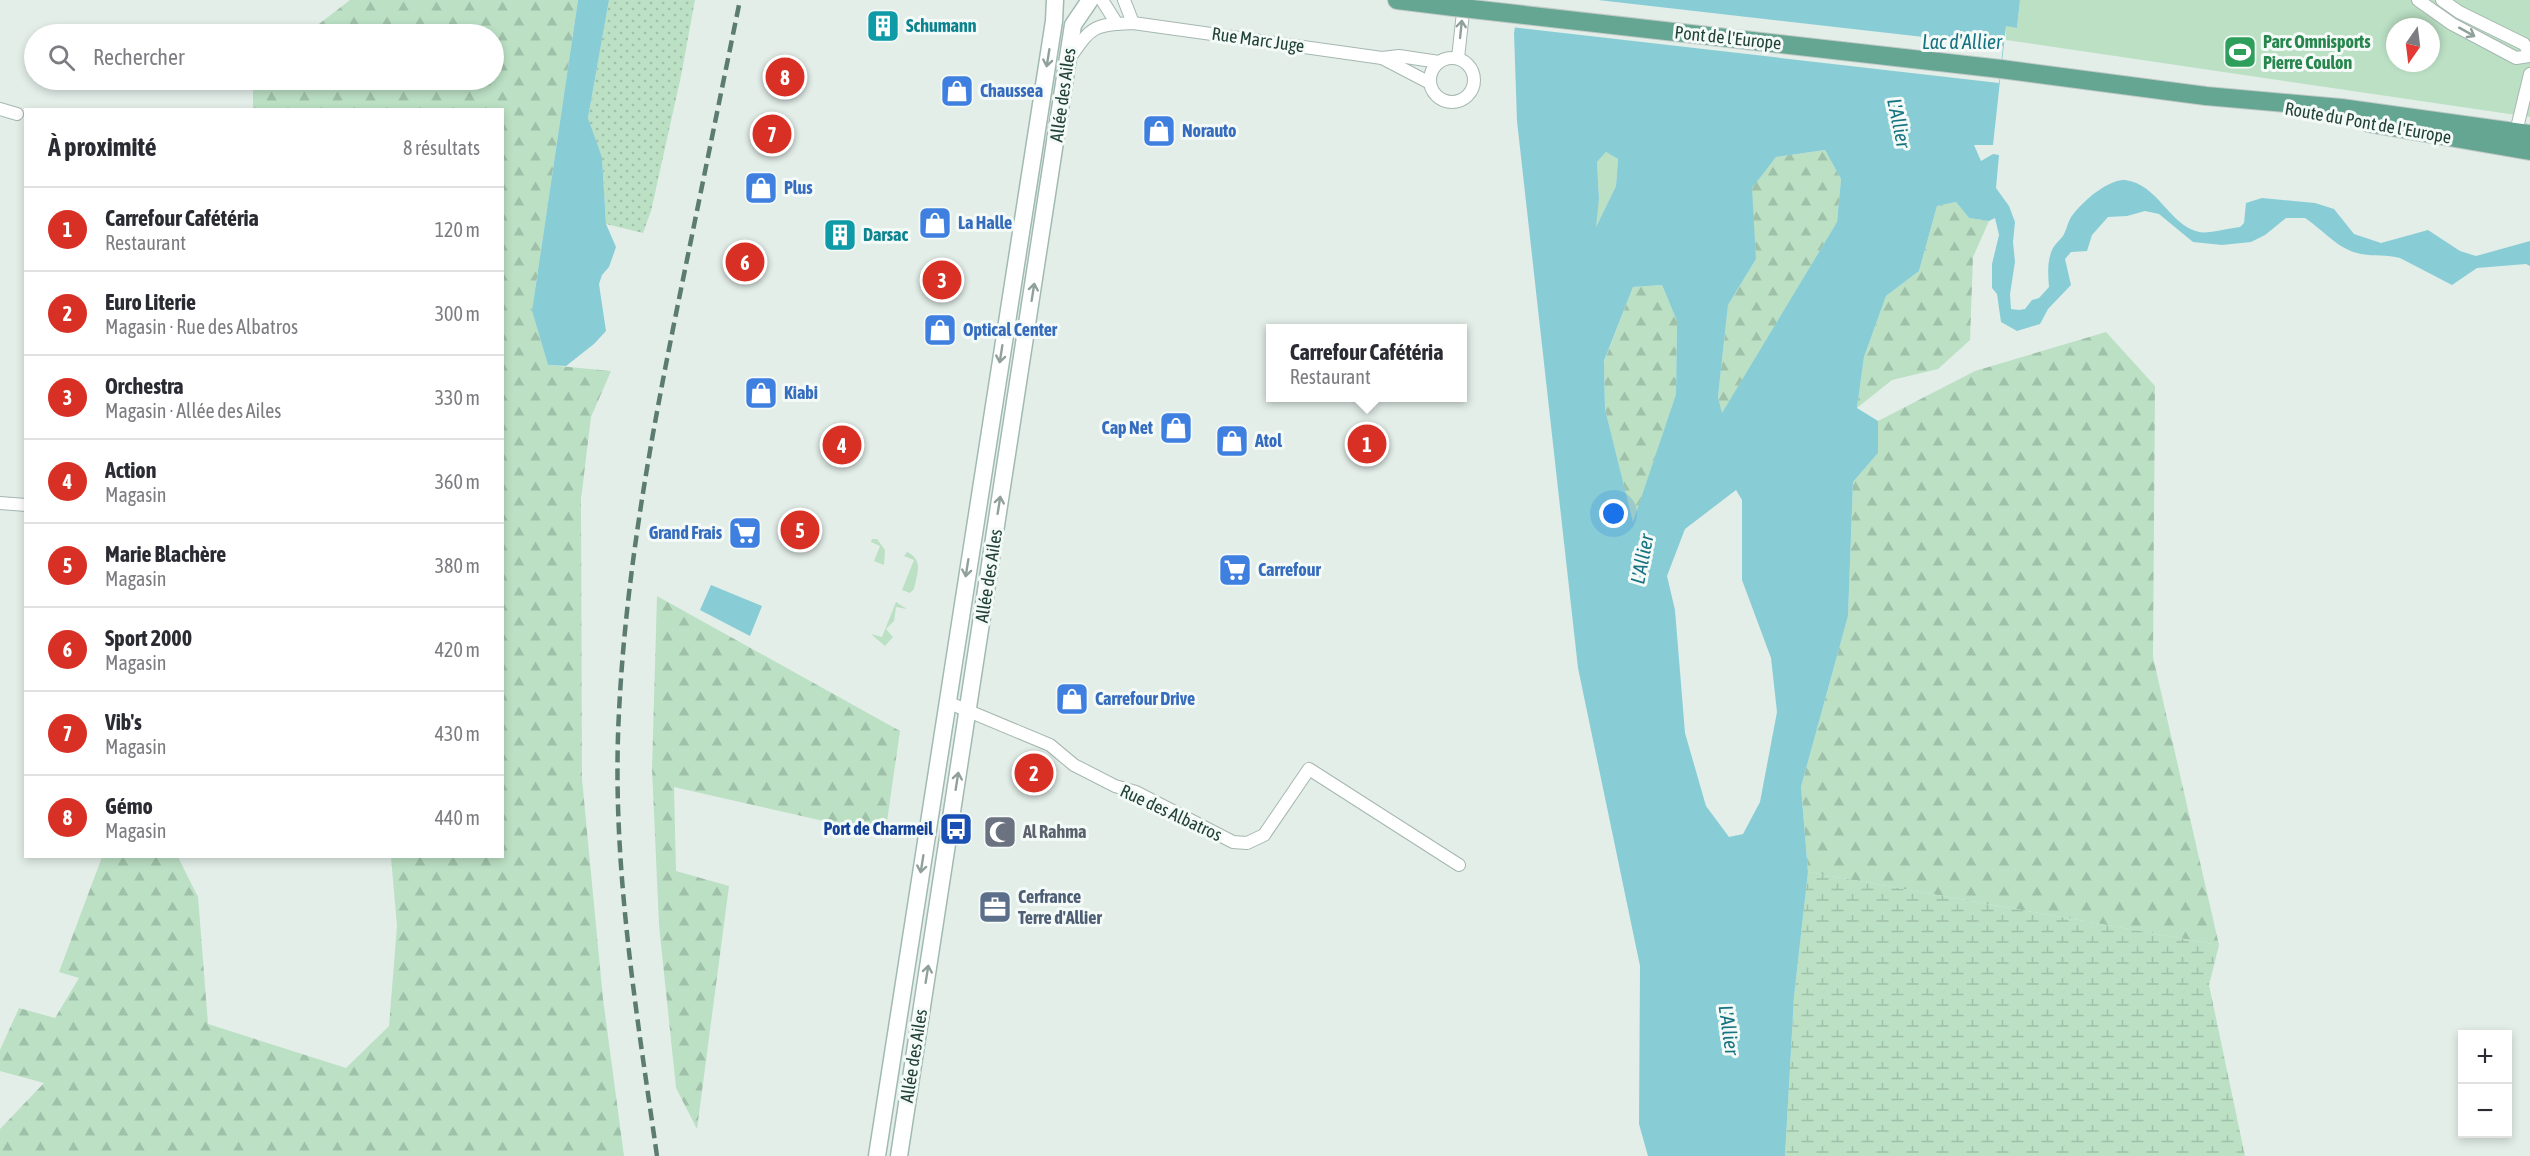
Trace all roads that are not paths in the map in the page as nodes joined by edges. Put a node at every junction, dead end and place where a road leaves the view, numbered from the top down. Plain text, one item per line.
1 (1055, 0) edge
2 (1090, 0) edge
3 (1102, 0) edge
4 (1124, 0) edge
5 (1397, 0) edge
6 (2418, 0) edge
7 (2442, 0) edge
8 (1459, 4) edge
9 (1133, 23) junction
10 (1118, 24) junction
11 (2530, 55) edge
12 (1382, 58) junction
13 (1458, 58) junction
14 (1069, 59) junction
15 (1439, 62) junction
16 (2001, 69) joint
17 (2530, 74) edge
18 (1430, 83) junction
19 (2206, 96) junction
20 (0, 109) edge
21 (16, 114) dead end
22 (2527, 138) edge
23 (2492, 144) junction
24 (2530, 151) edge
25 (0, 503) edge
26 (24, 505) edge
27 (947, 702) junction
28 (968, 710) junction
29 (1459, 865) dead end
30 (877, 1156) edge
31 (899, 1156) edge

1 -> 27 main road, Allée des Ailes
2 - 14 main road, Allée des Ailes
3 - 10 street
4 - 9 street
5 - 8 main road, Pont de l'Europe
6 -> 11 street
7 - 11 street
13 -> 8 street
8 - 16 main road, Pont de l'Europe, bridge
9 - 10 street, Rue Marc Juge
9 - 12 street, Rue Marc Juge
10 - 14 street, Rue Marc Juge
12 - 15 street, Rue Marc Juge
12 - 18 street, Rue Marc Juge
13 - 15 street
13 - 18 street
28 -> 14 main road, Allée des Ailes
15 - 18 street
16 - 19 main road, Route du Pont de l'Europe
17 - 22 street
19 - 22 main road, Route du Pont de l'Europe
19 - 23 main road, Route du Pont de l'Europe
20 - 21 street
22 - 23 street
23 - 24 main road, Route du Pont de l'Europe
25 - 26 street
27 - 28 street, Rue des Albatros
27 -> 30 main road, Allée des Ailes
28 - 29 street, Rue des Albatros
31 -> 28 main road, Allée des Ailes

